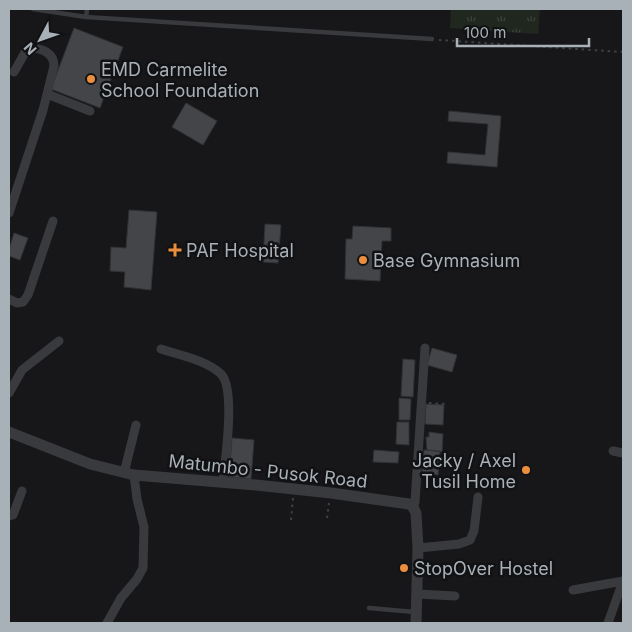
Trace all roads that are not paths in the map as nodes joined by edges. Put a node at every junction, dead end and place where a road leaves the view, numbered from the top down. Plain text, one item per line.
1 (32, 9) edge
2 (87, 9) edge
3 (86, 17) junction
4 (432, 39) road end
5 (14, 72) dead end
6 (47, 94) junction
7 (90, 111) dead end
8 (11, 199) edge
9 (9, 213) edge
10 (53, 221) dead end
11 (9, 299) edge
12 (59, 341) dead end
13 (425, 348) dead end
14 (161, 349) dead end
15 (9, 393) edge
16 (136, 425) dead end
17 (9, 432) edge
18 (613, 451) dead end
19 (623, 453) edge
20 (129, 474) junction
21 (224, 483) junction
22 (22, 491) dead end
23 (478, 497) dead end
24 (413, 507) junction
25 (9, 516) edge
26 (418, 548) junction
27 (623, 581) edge
28 (573, 590) dead end
29 (417, 594) junction
30 (455, 596) dead end
31 (369, 608) dead end
32 (416, 618) edge
33 (106, 623) edge
34 (608, 623) edge

1 - 3 lane
2 - 3 lane
3 - 4 lane
5 - 6 street
6 - 7 street
6 - 8 street
8 - 9 street
10 - 11 street
12 - 15 street
13 - 24 street
14 - 21 street
16 - 20 street
17 - 20 street, Matumbo - Pusok Road
18 - 19 street
20 - 21 street, Matumbo - Pusok Road
20 - 33 street
21 - 24 street, Matumbo - Pusok Road
22 - 25 street
23 - 26 street
24 - 26 street
26 - 29 street
27 - 28 street
27 - 34 street
29 - 30 street
29 - 32 street
31 - 32 lane

